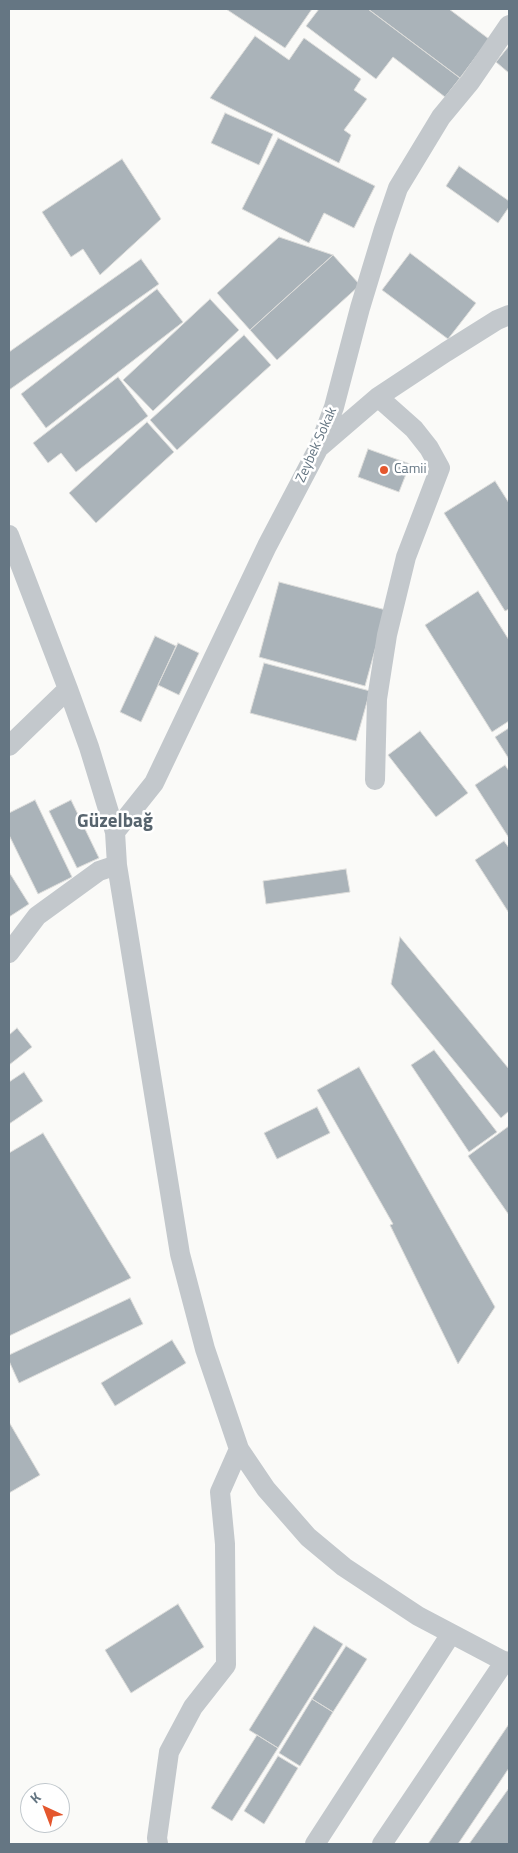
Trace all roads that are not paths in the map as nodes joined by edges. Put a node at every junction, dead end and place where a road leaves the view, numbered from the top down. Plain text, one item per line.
1 (509, 25) edge
2 (509, 315) edge
3 (378, 397) junction
4 (319, 447) junction
5 (11, 548) edge
6 (68, 689) junction
7 (9, 746) edge
8 (375, 780) dead end
9 (115, 832) junction
10 (117, 865) junction
11 (9, 953) edge
12 (239, 1449) junction
13 (451, 1634) junction
14 (507, 1662) edge
15 (158, 1844) edge
16 (315, 1844) edge
17 (382, 1844) edge

1 - 4 street, Zeybek Sokak
2 - 3 street
3 - 4 street
3 - 8 street
4 - 9 street, Zeybek Sokak
5 - 6 street
6 - 7 street
6 - 9 street
9 - 10 street
10 - 11 street
10 - 12 street
12 - 13 street
12 - 15 street
13 - 14 street
13 - 16 street
14 - 17 street

